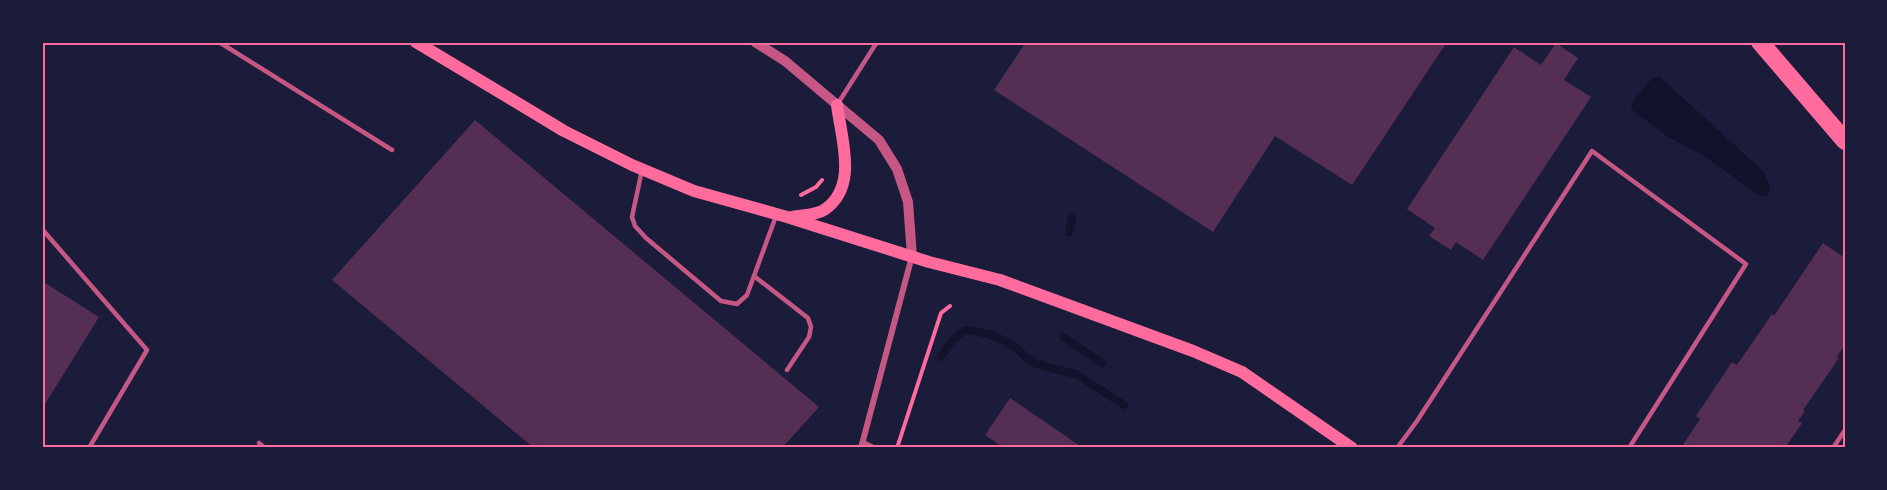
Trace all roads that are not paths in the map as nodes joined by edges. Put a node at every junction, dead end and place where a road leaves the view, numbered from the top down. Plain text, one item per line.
1 (219, 42) edge
2 (416, 42) edge
3 (756, 42) edge
4 (877, 42) edge
5 (1760, 42) edge
6 (837, 105) junction
7 (1845, 141) edge
8 (392, 150) dead end
9 (642, 170) junction
10 (782, 216) junction
11 (42, 229) edge
12 (912, 256) junction
13 (754, 276) junction
14 (788, 370) dead end
15 (1845, 430) edge
16 (259, 443) dead end
17 (862, 445) edge
18 (88, 448) edge
19 (265, 448) edge
20 (875, 448) edge
21 (1353, 448) edge
22 (1397, 448) edge
23 (1629, 448) edge
24 (1833, 448) edge

1 - 8 lane
2 - 9 main road
3 - 6 street
4 - 6 lane
5 - 7 highway
6 - 10 main road
6 - 12 street
9 - 10 main road
9 - 13 lane
10 - 12 main road
10 - 13 lane
11 - 18 lane
12 - 17 street
12 - 21 main road
13 - 14 lane
15 - 24 lane
16 - 19 lane
17 - 20 lane
22 - 23 lane

